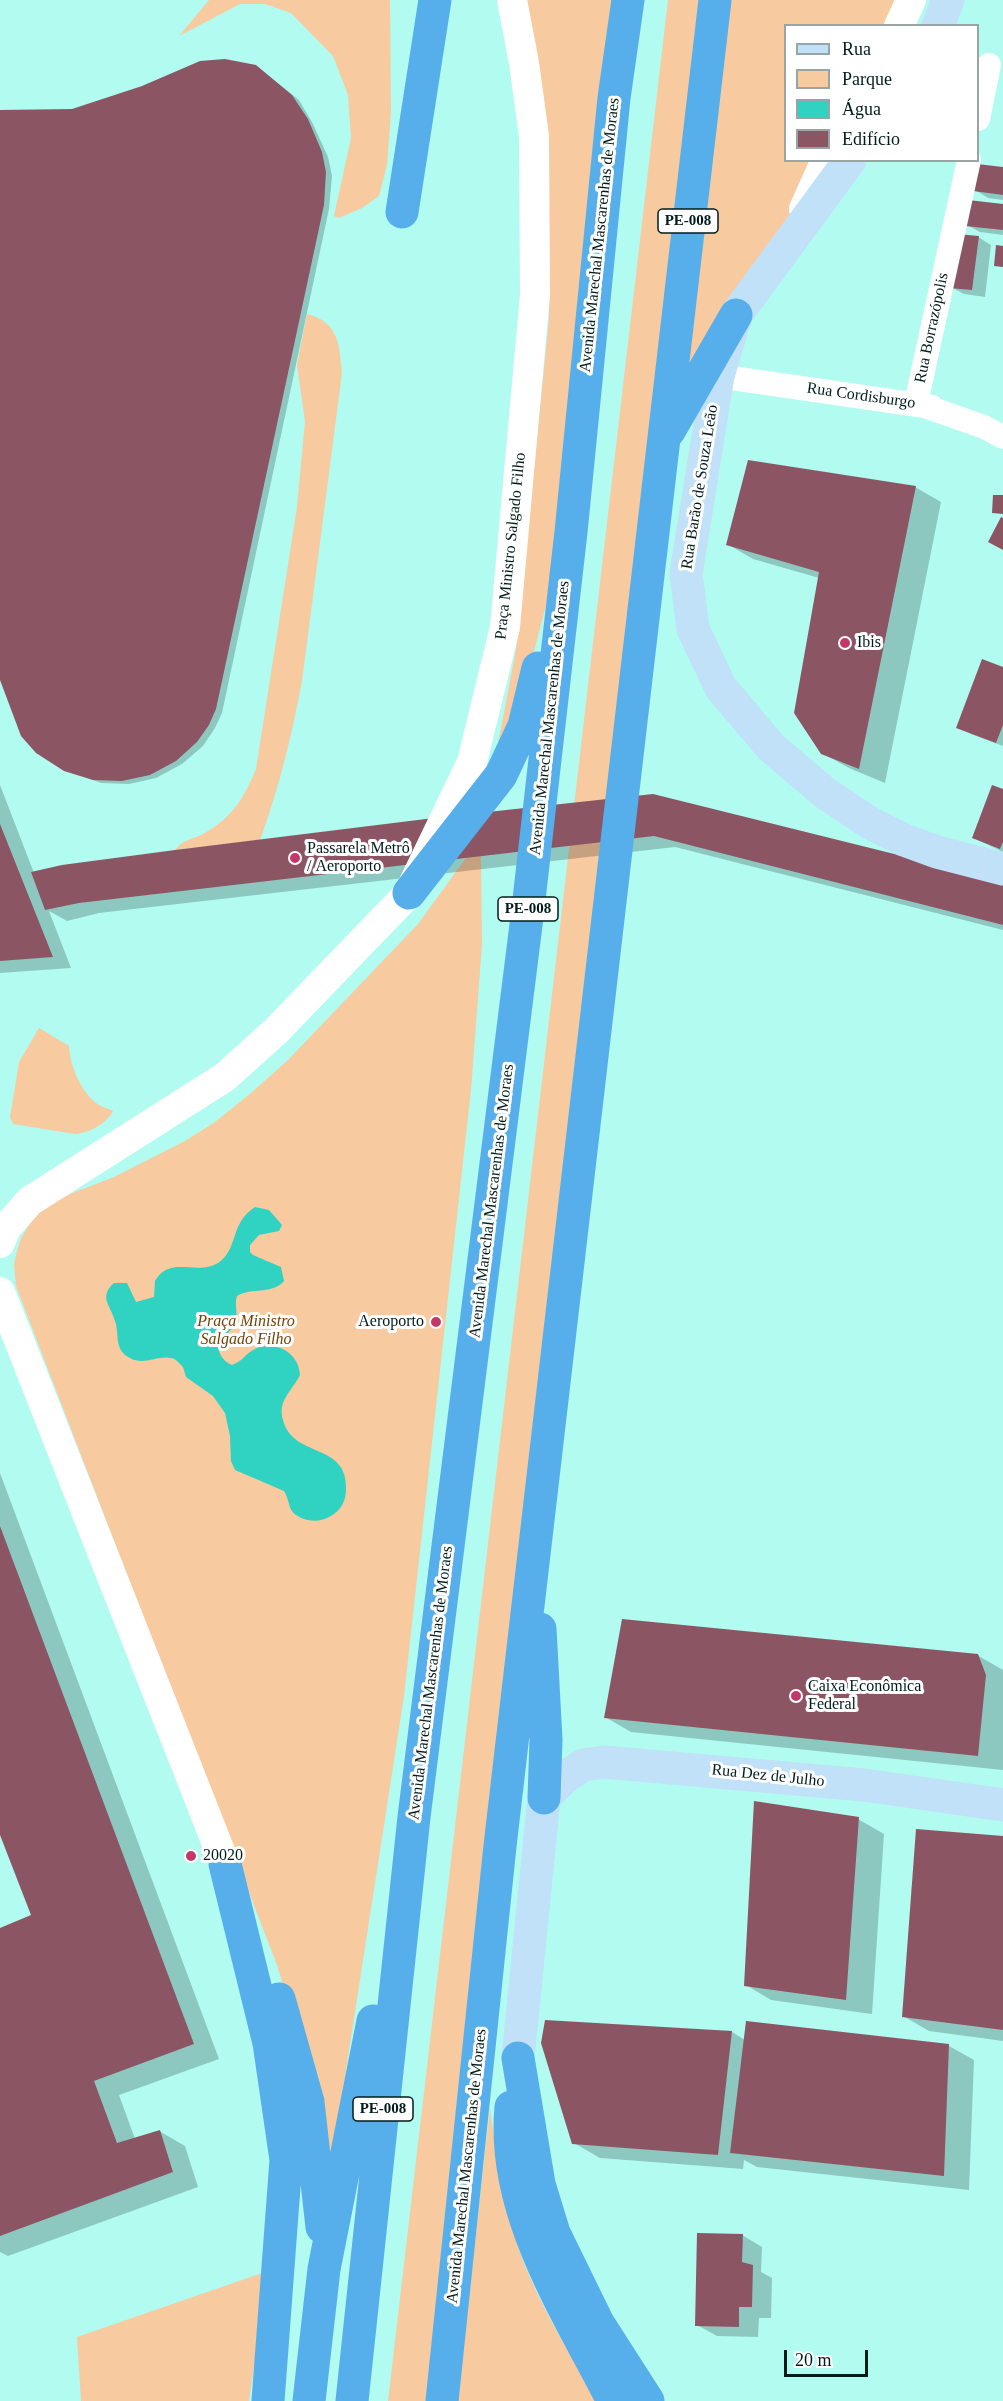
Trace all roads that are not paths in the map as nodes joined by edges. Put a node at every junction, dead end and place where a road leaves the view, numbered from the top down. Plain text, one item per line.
1 (435, 0) edge
2 (512, 0) edge
3 (715, 0) edge
4 (911, 0) edge
5 (948, 0) edge
6 (625, 10) edge
7 (900, 24) edge
8 (939, 24) edge
9 (989, 65) dead end
10 (979, 114) edge
11 (825, 162) edge
12 (849, 162) edge
13 (969, 162) edge
14 (402, 212) dead end
15 (788, 245) junction
16 (736, 315) junction
17 (718, 376) junction
18 (916, 403) junction
19 (1003, 422) edge
20 (1003, 437) edge
21 (662, 442) junction
22 (570, 532) junction
23 (1003, 869) edge
24 (410, 893) junction
25 (0, 1243) edge
26 (0, 1292) edge
27 (534, 1543) junction
28 (544, 1798) junction
29 (1003, 1805) edge
30 (414, 1817) junction
31 (225, 1864) junction
32 (518, 2058) junction
33 (325, 2265) junction
34 (268, 2401) edge
35 (309, 2401) edge
36 (352, 2401) edge
37 (442, 2401) edge
38 (613, 2401) edge
39 (648, 2401) edge

1 - 14 highway
2 - 24 street, Praça Ministro Salgado Filho
3 - 21 highway, Avenida Marechal Mascarenhas de Moraes / PE-008
4 - 7 street
5 - 8 main road
6 - 22 highway, Avenida Marechal Mascarenhas de Moraes / PE-008
9 - 10 street
11 - 15 street
12 - 15 main road
13 - 18 street, Rua Borrazópolis
15 - 16 main road, Rua Barão de Souza Leão
16 - 17 main road, Rua Barão de Souza Leão
16 - 21 highway
17 - 18 street, Rua Cordisburgo
17 - 23 main road, Rua Barão de Souza Leão
18 - 19 street, Rua Cordisburgo
18 - 20 street, Rua Borrazópolis
21 - 27 highway, Avenida Marechal Mascarenhas de Moraes / PE-008
22 - 24 highway
22 - 30 highway, Avenida Marechal Mascarenhas de Moraes / PE-008
24 - 25 street, Praça Ministro Salgado Filho
26 - 31 street
27 - 28 highway
27 - 37 highway, Avenida Marechal Mascarenhas de Moraes / PE-008
28 - 29 main road, Rua Dez de Julho
28 - 32 main road
30 - 33 highway
30 - 36 highway, Avenida Marechal Mascarenhas de Moraes / PE-008
31 - 33 highway
31 - 34 highway
32 - 38 highway
32 - 39 highway
33 - 35 highway

